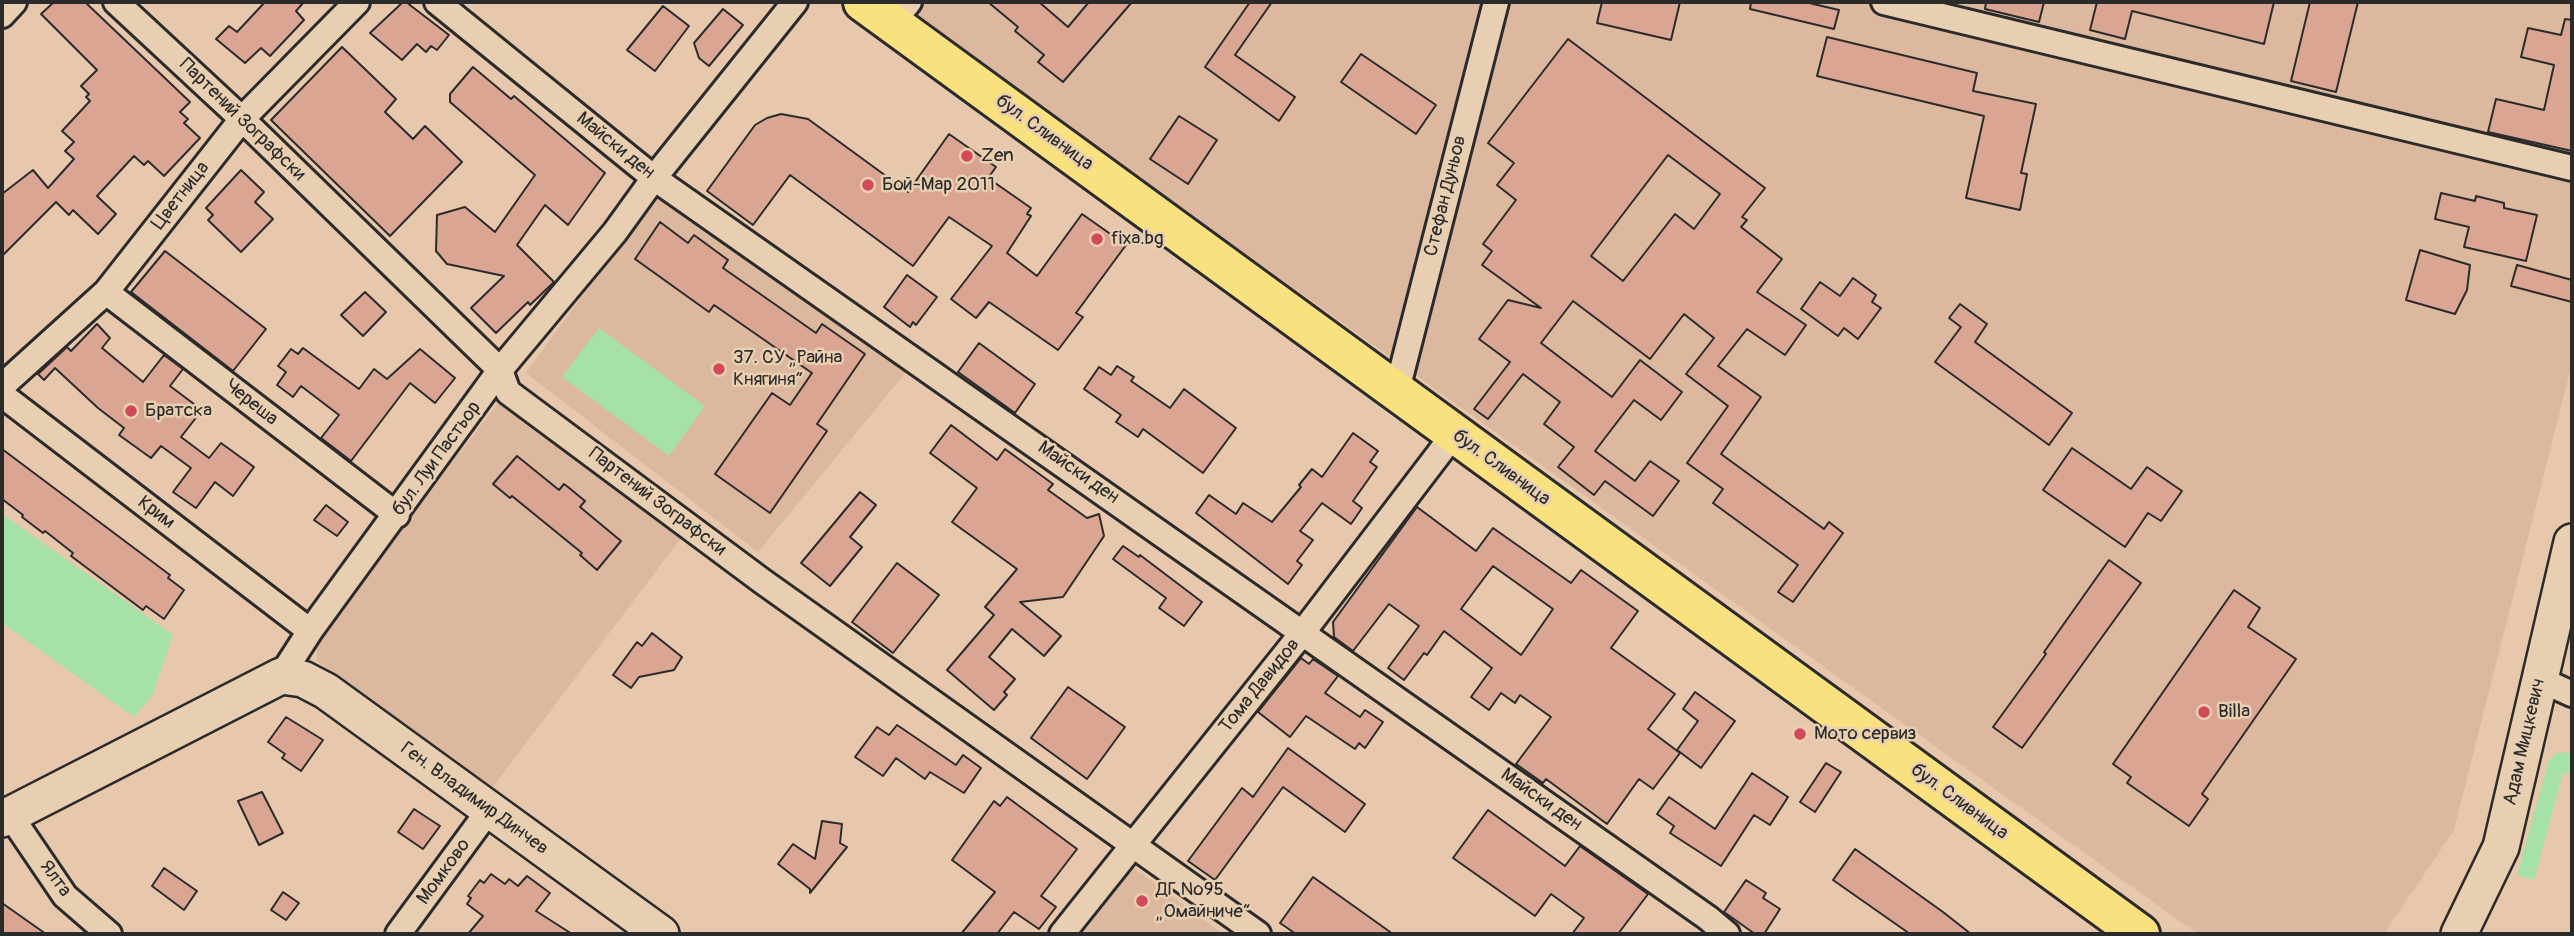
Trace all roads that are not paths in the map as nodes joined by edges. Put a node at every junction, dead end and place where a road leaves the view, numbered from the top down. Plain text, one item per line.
1 (14, 2) edge
2 (116, 2) edge
3 (357, 2) edge
4 (437, 2) edge
5 (795, 2) edge
6 (1496, 2) edge
7 (1884, 2) edge
8 (888, 9) edge
9 (2, 15) edge
10 (242, 119) junction
11 (2572, 168) edge
12 (654, 178) junction
13 (106, 292) junction
14 (500, 370) junction
15 (2, 386) edge
16 (1396, 390) junction
17 (2, 395) edge
18 (1454, 434) junction
19 (397, 515) junction
20 (2572, 542) edge
21 (310, 631) junction
22 (1303, 632) junction
23 (281, 676) junction
24 (2539, 679) junction
25 (2572, 694) edge
26 (489, 810) junction
27 (6, 817) edge
28 (1132, 845) junction
29 (109, 934) edge
30 (398, 934) edge
31 (662, 934) edge
32 (1062, 934) edge
33 (1258, 934) edge
34 (1727, 934) edge
35 (2140, 934) edge
36 (2459, 934) edge

1 - 9 street
2 - 10 street, Партений Зографски
3 - 10 street, Цветница
4 - 12 street, Майски ден
5 - 12 street, бул. Луи Пастьор
6 - 16 street, Стефан Дуньов
7 - 11 street
8 - 16 main road, бул. Сливница
10 - 13 street, Цветница
10 - 14 street, Партений Зографски
12 - 14 street, бул. Луи Пастьор
12 - 22 street, Майски ден
13 - 15 street, Цветница
13 - 19 street, Череша
14 - 19 street, бул. Луи Пастьор
14 - 28 street, Партений Зографски
16 - 18 main road, бул. Сливница
17 - 21 street, Крим
18 - 22 street, Тома Давидов
18 - 35 main road, бул. Сливница
19 - 21 street, бул. Луи Пастьор
20 - 24 street, Адам Мицкевич
21 - 23 street, бул. Луи Пастьор
22 - 28 street, Тома Давидов
22 - 34 street, Майски ден
23 - 26 street, Ген. Владимир Динчев
23 - 27 street
24 - 25 street
24 - 36 street, Адам Мицкевич
26 - 30 street, Момково
26 - 31 street, Ген. Владимир Динчев
27 - 29 street, Ялта
28 - 32 street, Тома Давидов
28 - 33 street, Партений Зографски

